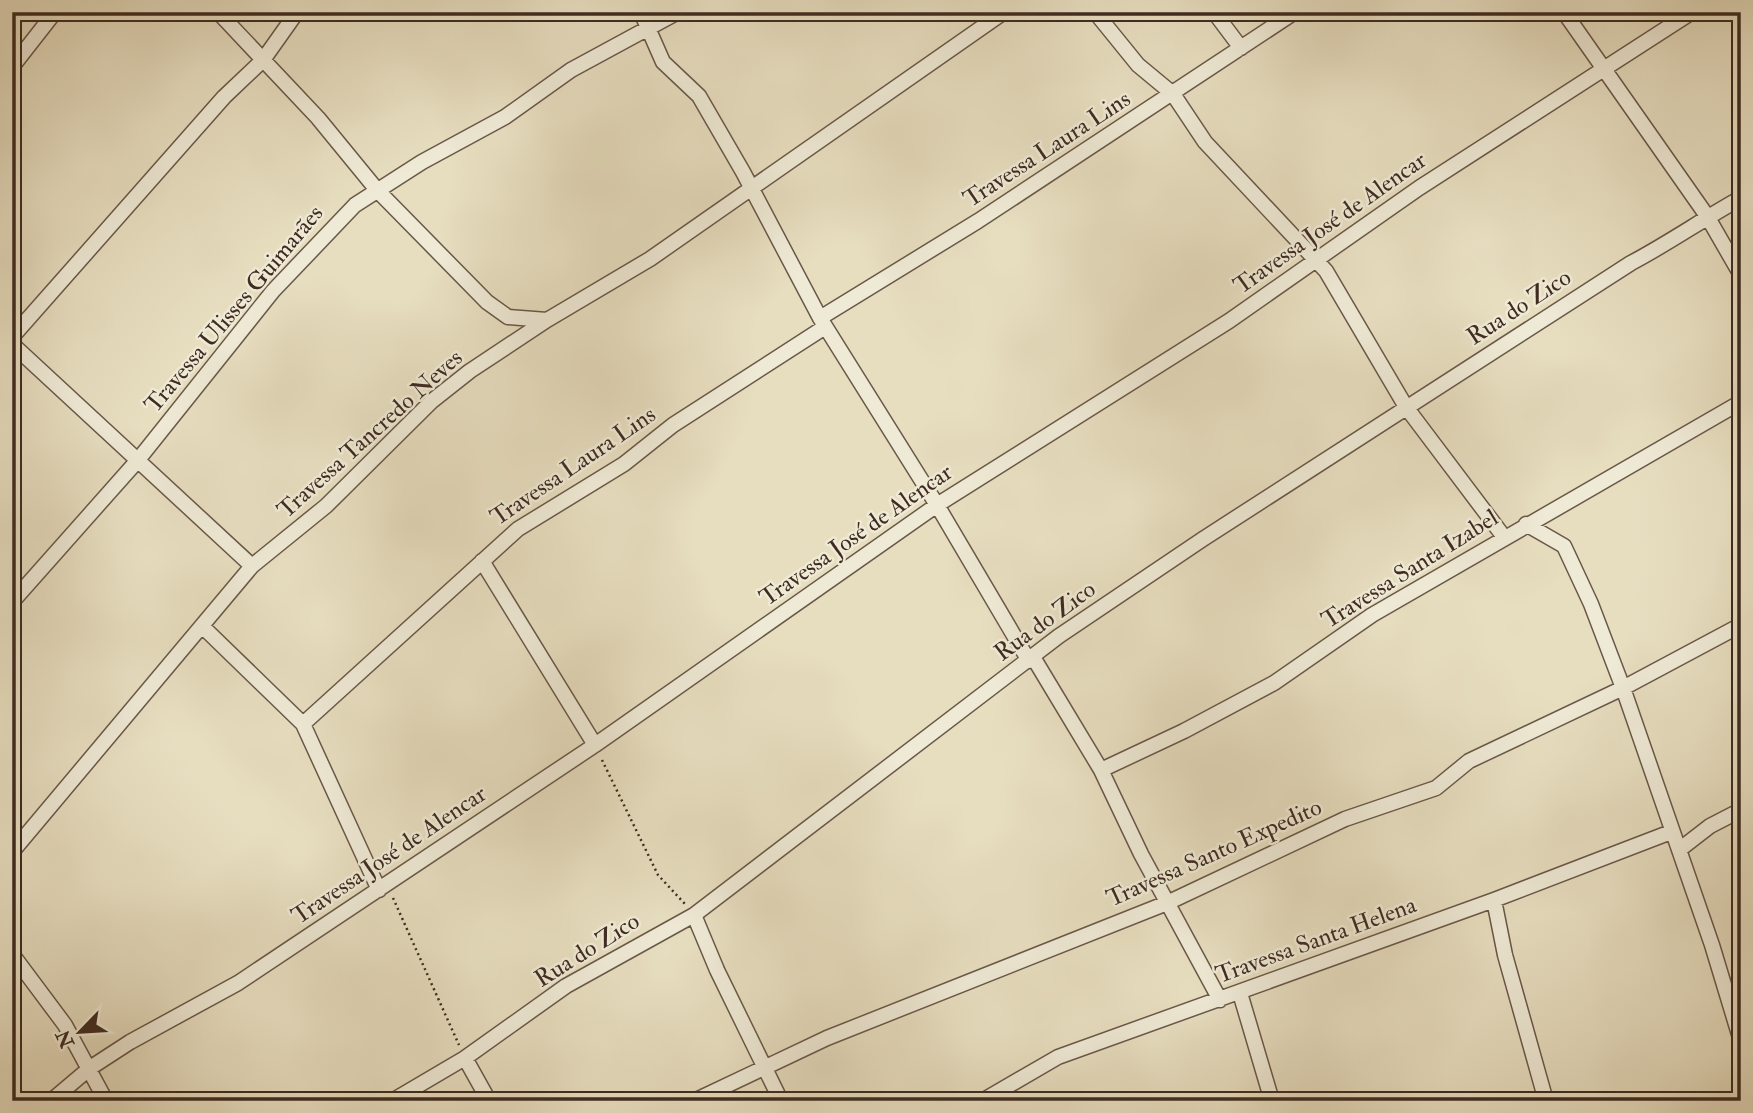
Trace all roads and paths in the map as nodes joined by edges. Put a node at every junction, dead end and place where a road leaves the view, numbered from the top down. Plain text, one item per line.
1 (55, 12) edge
2 (218, 12) edge
3 (297, 12) edge
4 (641, 12) edge
5 (678, 12) edge
6 (1004, 12) edge
7 (1095, 12) edge
8 (1213, 12) edge
9 (1295, 12) edge
10 (1564, 12) edge
11 (1692, 12) edge
12 (650, 29) junction
13 (1241, 48) junction
14 (263, 60) junction
15 (12, 67) edge
16 (1602, 70) junction
17 (1173, 94) junction
18 (751, 188) junction
19 (377, 190) junction
20 (1741, 198) edge
21 (1707, 216) junction
22 (1318, 261) junction
23 (1741, 275) edge
24 (547, 320) junction
25 (822, 322) junction
26 (12, 337) edge
27 (12, 344) edge
28 (1741, 402) edge
29 (1406, 407) junction
30 (138, 460) junction
31 (937, 505) junction
32 (1526, 524) junction
33 (1504, 537) junction
34 (482, 561) junction
35 (253, 566) junction
36 (12, 603) edge
37 (1741, 625) edge
38 (203, 627) junction
39 (1031, 659) junction
40 (1623, 688) junction
41 (303, 724) junction
42 (595, 745) junction
43 (1101, 770) junction
44 (1741, 810) edge
45 (1671, 832) junction
46 (1679, 850) junction
47 (12, 852) edge
48 (383, 887) junction
49 (1494, 900) junction
50 (1167, 903) junction
51 (694, 915) junction
52 (12, 954) edge
53 (1240, 993) junction
54 (1220, 1000) junction
55 (1741, 1041) edge
56 (465, 1058) junction
57 (90, 1068) junction
58 (767, 1068) junction
59 (51, 1101) edge
60 (106, 1101) edge
61 (392, 1101) edge
62 (489, 1101) edge
63 (694, 1101) edge
64 (781, 1101) edge
65 (982, 1101) edge
66 (1272, 1101) edge
67 (1546, 1101) edge

1 - 15 street
2 - 14 street
3 - 14 street
4 - 12 street
5 - 12 street, Travessa Ulisses Guimarães
6 - 18 street, Travessa Tancredo Neves
7 - 17 street
8 - 13 street
9 - 13 street, Travessa Laura Lins
10 - 16 street
11 - 16 street, Travessa José de Alencar
12 - 18 street
12 - 19 street, Travessa Ulisses Guimarães
13 - 17 street, Travessa Laura Lins
14 - 19 street
14 - 26 street
16 - 21 street
16 - 22 street, Travessa José de Alencar
17 - 22 street
17 - 25 street, Travessa Laura Lins
18 - 24 street, Travessa Tancredo Neves
18 - 25 street
19 - 24 street
19 - 30 street, Travessa Ulisses Guimarães
20 - 21 street, Rua do Zico
21 - 23 street
21 - 29 street, Rua do Zico
22 - 29 street
22 - 31 street, Travessa José de Alencar
24 - 35 street, Travessa Tancredo Neves
25 - 31 street
25 - 34 street, Travessa Laura Lins
27 - 30 street
28 - 32 street, Travessa Santa Izabel
29 - 33 street
29 - 39 street, Rua do Zico
30 - 35 street
30 - 36 street, Travessa Ulisses Guimarães
31 - 39 street
31 - 42 street, Travessa José de Alencar
32 - 33 street, Travessa Santa Izabel
32 - 40 street
33 - 43 street, Travessa Santa Izabel
34 - 41 street, Travessa Laura Lins
34 - 42 street
35 - 38 street, Travessa Tancredo Neves
37 - 40 street, Travessa Santo Expedito
38 - 41 street
38 - 47 street, Travessa Tancredo Neves
39 - 43 street
39 - 51 street, Rua do Zico
40 - 45 street
40 - 50 street, Travessa Santo Expedito
41 - 48 street
42 - 48 street, Travessa José de Alencar
42 - 51 path
43 - 50 street
44 - 46 street
45 - 46 street
45 - 49 street, Travessa Santa Helena
46 - 55 street
48 - 56 path
48 - 57 street, Travessa José de Alencar
49 - 53 street, Travessa Santa Helena
49 - 67 street
50 - 54 street
50 - 58 street, Travessa Santo Expedito
51 - 56 street, Rua do Zico
51 - 58 street
52 - 57 street
53 - 54 street, Travessa Santa Helena
53 - 66 street
54 - 65 street, Travessa Santa Helena
56 - 61 street, Rua do Zico
56 - 62 street
57 - 59 street, Travessa José de Alencar
57 - 60 street
58 - 63 street, Travessa Santo Expedito
58 - 64 street

